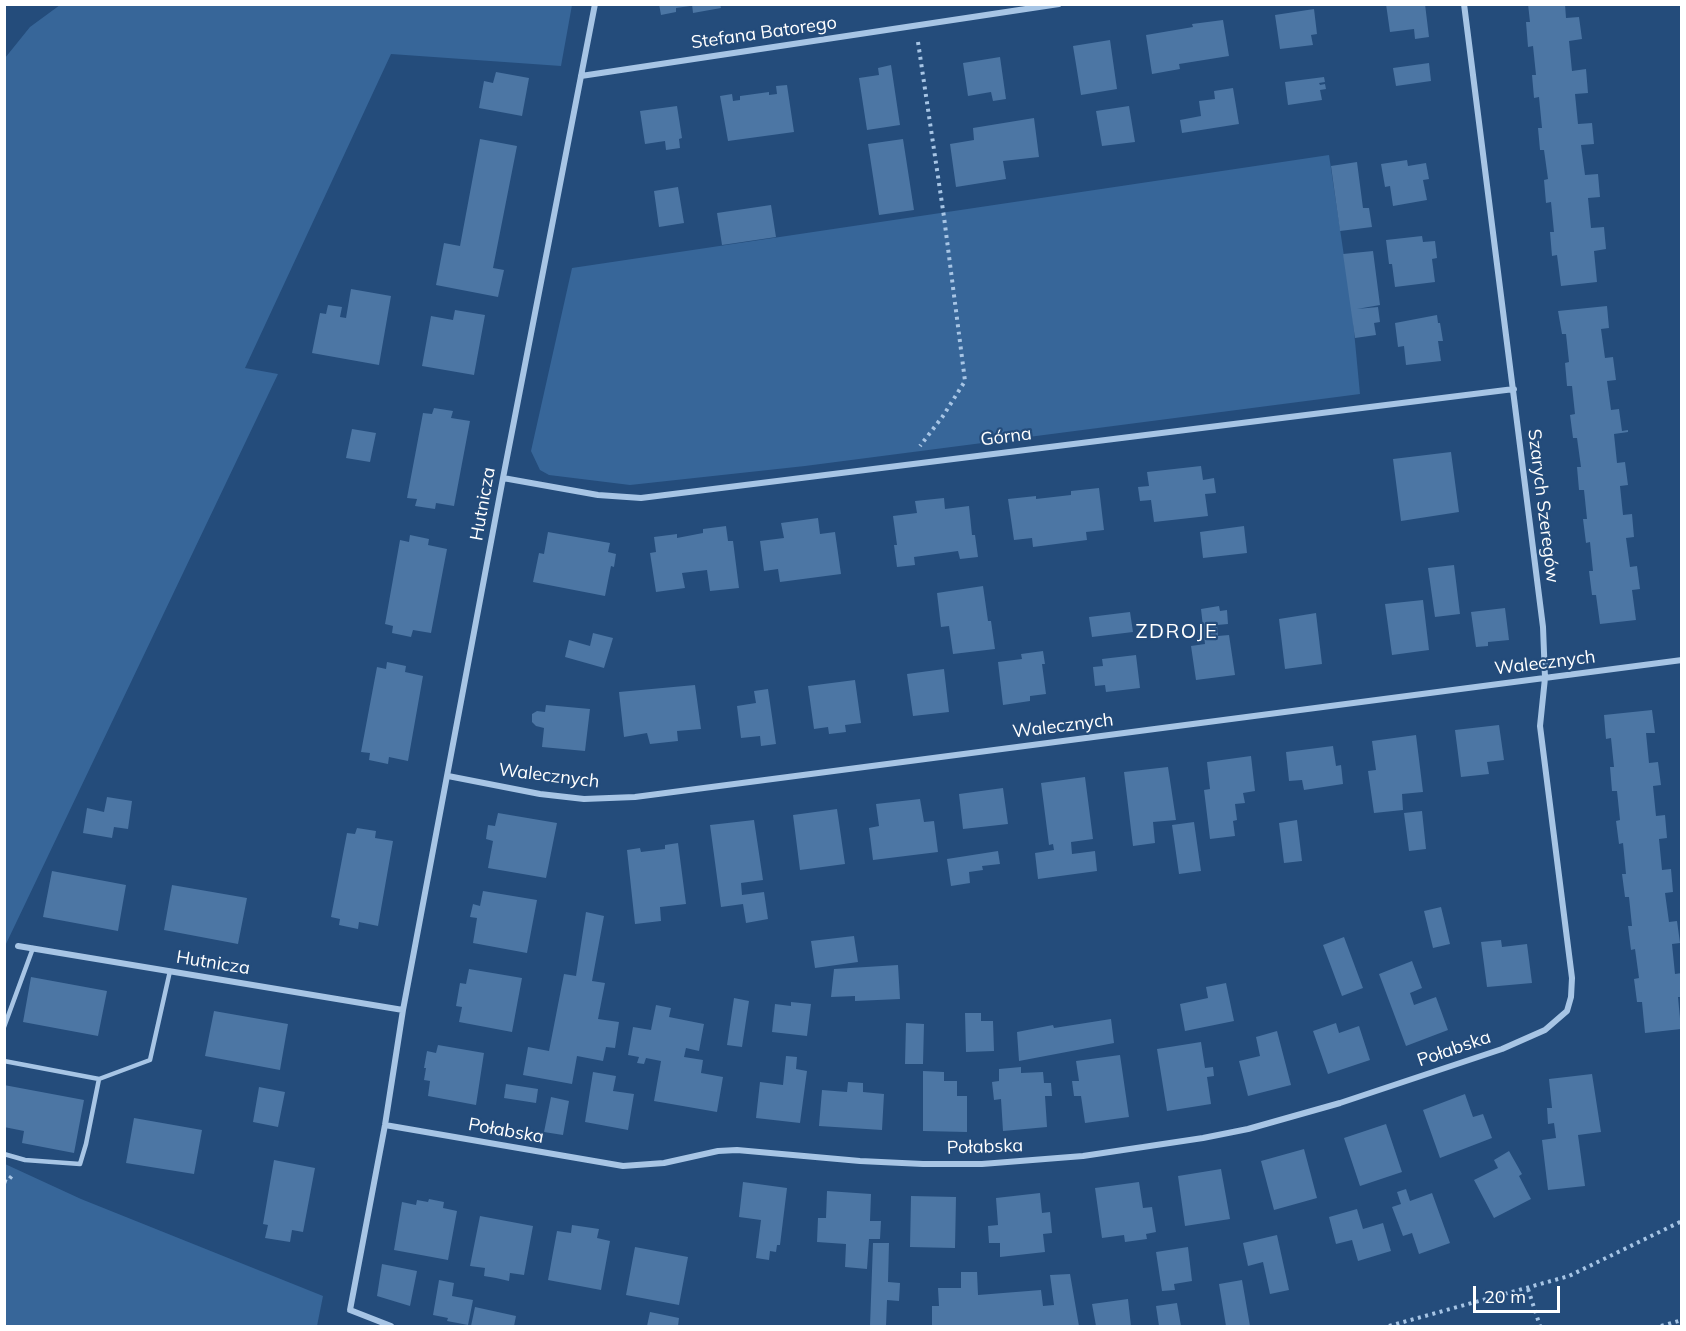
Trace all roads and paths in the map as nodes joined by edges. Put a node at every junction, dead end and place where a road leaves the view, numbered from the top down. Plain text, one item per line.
1 (595, 4) edge
2 (1059, 4) edge
3 (1464, 4) edge
4 (916, 26) junction
5 (581, 76) junction
6 (1514, 389) junction
7 (905, 465) junction
8 (503, 478) junction
9 (1682, 660) edge
10 (1545, 678) junction
11 (448, 776) junction
12 (18, 946) dead end
13 (33, 948) junction
14 (170, 971) junction
15 (403, 1010) junction
16 (1567, 1011) joint
17 (4, 1027) edge
18 (4, 1061) edge
19 (99, 1079) junction
20 (385, 1125) junction
21 (4, 1154) edge
22 (1682, 1221) edge
23 (1528, 1289) junction
24 (1682, 1320) edge
25 (391, 1326) edge
26 (1389, 1326) edge
27 (1540, 1326) edge
28 (1661, 1326) edge

1 - 5 street, Hutnicza
2 - 4 street, Stefana Batorego
3 - 6 street, Szarych Szeregów
4 - 5 street, Stefana Batorego
4 - 7 path
5 - 8 street, Hutnicza
6 - 7 street, Górna
6 - 10 street, Szarych Szeregów
7 - 8 street, Górna
8 - 11 street, Hutnicza
9 - 10 street, Walecznych
10 - 11 street, Walecznych
10 - 16 street, Szarych Szeregów
11 - 15 street, Hutnicza
12 - 13 street, Hutnicza
13 - 14 street, Hutnicza
13 - 17 lane
14 - 15 street, Hutnicza
14 - 19 lane
15 - 20 street, Hutnicza
16 - 20 street, Połabska
18 - 19 lane
19 - 21 lane
20 - 25 street, Hutnicza
22 - 23 path
23 - 26 path
23 - 27 path
24 - 28 path

